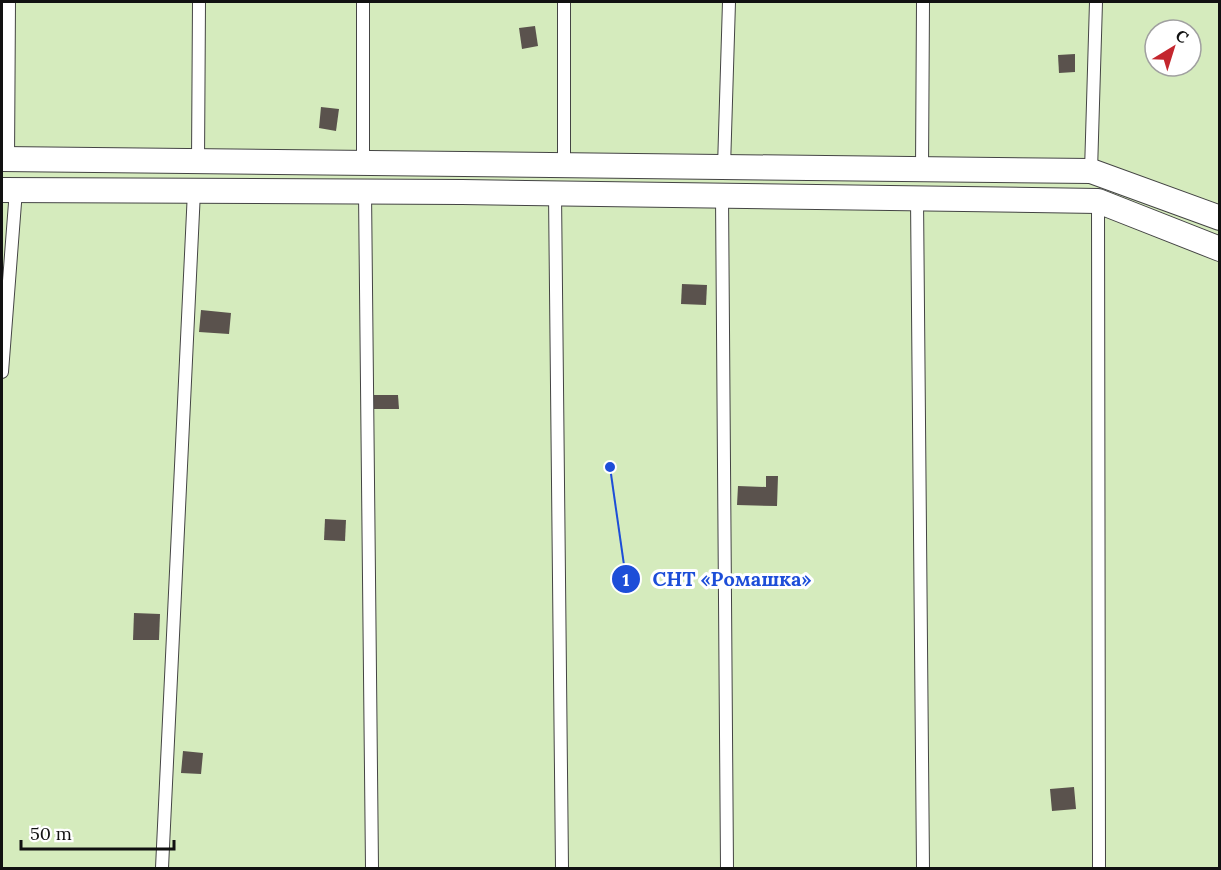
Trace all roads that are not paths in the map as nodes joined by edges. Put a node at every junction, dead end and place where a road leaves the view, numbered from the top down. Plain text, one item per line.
1 (9, 2) edge
2 (199, 2) edge
3 (363, 2) edge
4 (564, 2) edge
5 (729, 2) edge
6 (923, 2) edge
7 (1096, 2) edge
8 (5, 159) edge
9 (198, 161) junction
10 (363, 163) junction
11 (564, 165) junction
12 (724, 167) junction
13 (922, 169) junction
14 (1091, 171) junction
15 (9, 190) edge
16 (194, 191) junction
17 (366, 191) junction
18 (555, 193) junction
19 (722, 195) junction
20 (917, 198) junction
21 (1098, 201) junction
22 (1220, 218) edge
23 (1220, 249) edge
24 (2, 372) edge
25 (162, 868) edge
26 (372, 868) edge
27 (562, 868) edge
28 (727, 868) edge
29 (923, 868) edge
30 (1099, 868) edge

1 - 8 lane
2 - 9 lane
3 - 10 lane
4 - 11 lane
5 - 12 lane
6 - 13 lane
7 - 14 lane
8 - 9 street
9 - 10 street
10 - 11 street
11 - 12 street
12 - 13 street
13 - 14 street
14 - 22 street
15 - 16 street
15 - 24 lane
16 - 17 street
16 - 25 lane
17 - 18 street
17 - 26 lane
18 - 19 street
18 - 27 lane
19 - 20 street
19 - 28 lane
20 - 21 street
20 - 29 lane
21 - 23 street
21 - 30 lane

